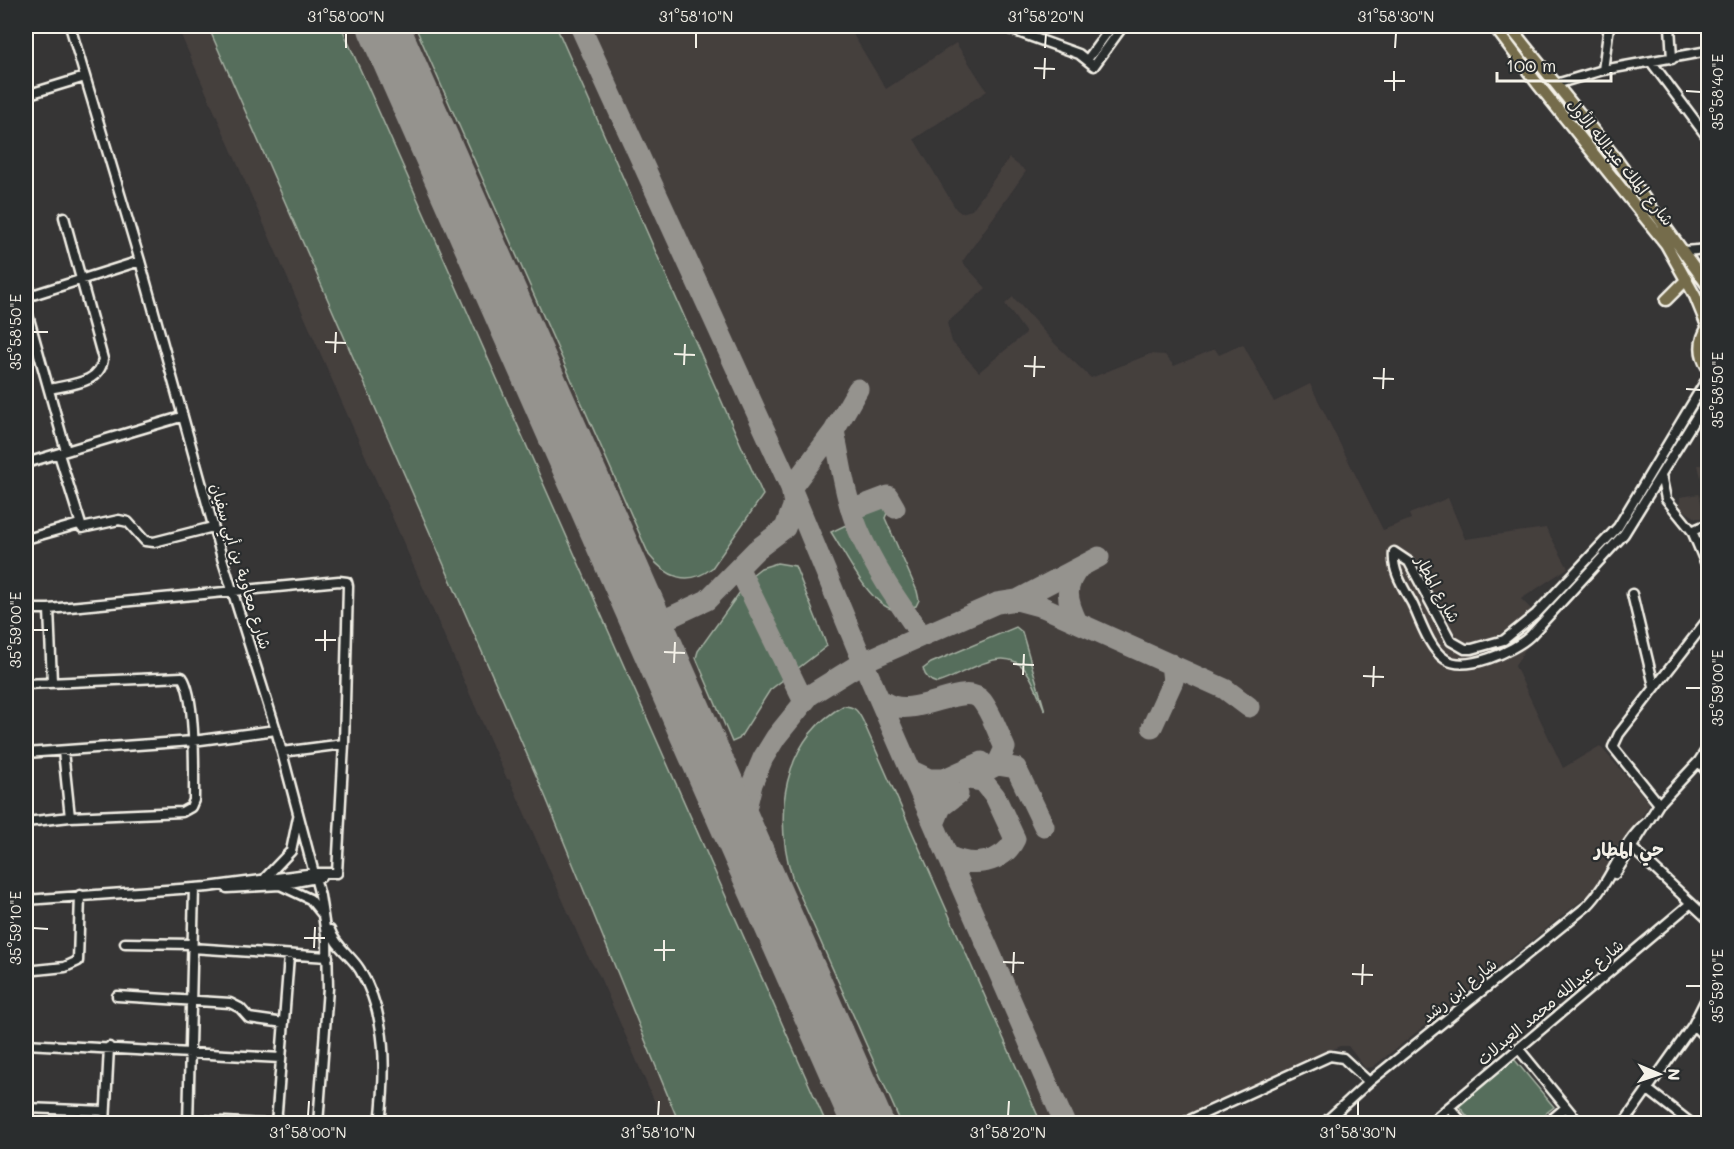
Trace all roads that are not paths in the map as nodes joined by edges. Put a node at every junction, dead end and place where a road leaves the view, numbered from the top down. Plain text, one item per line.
1 (70, 26) edge
2 (1001, 26) edge
3 (1112, 26) edge
4 (1123, 26) edge
5 (1494, 26) edge
6 (1509, 26) edge
7 (1609, 26) edge
8 (1670, 26) edge
9 (1708, 51) edge
10 (1672, 60) junction
11 (1091, 63) junction
12 (1652, 63) junction
13 (1603, 70) junction
14 (85, 77) junction
15 (26, 81) edge
16 (1556, 84) junction
17 (27, 94) edge
18 (1708, 138) edge
19 (64, 217) dead end
20 (1708, 249) edge
21 (1685, 251) junction
22 (140, 261) junction
23 (1687, 279) junction
24 (81, 280) junction
25 (1708, 286) edge
26 (1695, 296) junction
27 (1708, 296) edge
28 (26, 297) edge
29 (1666, 300) dead end
30 (26, 308) edge
31 (1708, 328) edge
32 (1708, 368) edge
33 (1708, 377) edge
34 (50, 388) junction
35 (1708, 398) edge
36 (181, 417) junction
37 (63, 452) junction
38 (26, 463) edge
39 (1662, 472) junction
40 (79, 524) junction
41 (1708, 524) edge
42 (213, 527) junction
43 (1692, 531) junction
44 (26, 539) edge
45 (1708, 569) edge
46 (231, 589) junction
47 (1632, 594) dead end
48 (1542, 607) junction
49 (26, 609) edge
50 (49, 609) junction
51 (1550, 615) junction
52 (1708, 619) edge
53 (1524, 625) junction
54 (1522, 643) junction
55 (1491, 645) junction
56 (1496, 656) junction
57 (52, 682) junction
58 (26, 684) edge
59 (1654, 686) junction
60 (276, 730) junction
61 (193, 741) junction
62 (344, 744) junction
63 (1708, 747) edge
64 (63, 751) junction
65 (282, 752) junction
66 (26, 753) edge
67 (1699, 761) junction
68 (1708, 774) edge
69 (1659, 804) junction
70 (299, 814) junction
71 (70, 817) junction
72 (26, 822) edge
73 (1629, 850) junction
74 (316, 876) junction
75 (265, 877) junction
76 (280, 885) junction
77 (208, 887) junction
78 (194, 888) junction
79 (80, 896) junction
80 (26, 900) edge
81 (1691, 903) junction
82 (325, 918) junction
83 (1708, 919) edge
84 (125, 944) dead end
85 (192, 946) junction
86 (289, 956) junction
87 (328, 957) junction
88 (26, 971) edge
89 (1708, 995) edge
90 (117, 996) dead end
91 (191, 999) junction
92 (284, 1023) junction
93 (1693, 1025) junction
94 (1708, 1041) edge
95 (26, 1044) edge
96 (109, 1047) junction
97 (1518, 1048) junction
98 (190, 1052) junction
99 (280, 1058) junction
100 (1369, 1082) junction
101 (1647, 1089) junction
102 (1449, 1107) junction
103 (26, 1108) edge
104 (1565, 1108) junction
105 (105, 1111) junction
106 (1335, 1114) junction
107 (188, 1122) edge
108 (105, 1124) edge
109 (263, 1124) edge
110 (276, 1124) edge
111 (318, 1124) edge
112 (380, 1124) edge
113 (1181, 1124) edge
114 (1323, 1124) edge
115 (1345, 1124) edge
116 (1429, 1124) edge
117 (1464, 1124) edge
118 (1546, 1124) edge
119 (1580, 1124) edge
120 (1623, 1124) edge
121 (1692, 1124) edge

1 - 14 street, شارع معاوية بن أبي سفيان
2 - 11 street
3 - 11 street
4 - 11 street
5 - 23 main road, شارع الملك عبدالله الأول
6 - 16 main road, شارع الملك عبدالله الأول
7 - 13 street
8 - 10 street
9 - 10 street
10 - 12 street
12 - 13 street
12 - 18 street
13 - 16 street
14 - 17 street
14 - 22 street, شارع معاوية بن أبي سفيان
15 - 17 street
16 - 21 main road, شارع الملك عبدالله الأول
19 - 24 street
20 - 21 street
21 - 25 main road, شارع الملك عبدالله الأول
22 - 24 street
22 - 36 street, شارع معاوية بن أبي سفيان
23 - 26 main road, شارع الملك عبدالله الأول
23 - 29 main road
24 - 28 street
24 - 34 street
26 - 27 main road
26 - 31 main road, شارع الملك عبدالله الأول
30 - 34 street
31 - 32 main road
33 - 48 street, شارع المطار
34 - 37 street
35 - 39 street, شارع المطار
36 - 37 street
36 - 42 street, شارع معاوية بن أبي سفيان
37 - 38 street
37 - 40 street
39 - 43 street
39 - 51 street, شارع المطار
40 - 42 street
40 - 44 street
41 - 43 street
42 - 46 street, شارع معاوية بن أبي سفيان
43 - 45 street
46 - 50 street
46 - 60 street, شارع معاوية بن أبي سفيان
46 - 62 street
47 - 59 street
48 - 51 street
48 - 53 street, شارع المطار
49 - 50 street
50 - 57 street
51 - 54 street, شارع المطار
52 - 59 street
53 - 54 street
53 - 55 street, شارع المطار
54 - 56 street, شارع المطار
55 - 56 street
55 - 56 street, شارع المطار
57 - 58 street
57 - 61 street
59 - 69 street
60 - 61 street
60 - 65 street, شارع معاوية بن أبي سفيان
61 - 64 street
61 - 71 street
62 - 65 street
62 - 74 street
63 - 67 street
64 - 66 street
64 - 71 street
65 - 70 street, شارع معاوية بن أبي سفيان
67 - 68 street
67 - 69 street, شارع ابن رشد
69 - 73 street, شارع ابن رشد
70 - 74 street, شارع معاوية بن أبي سفيان
70 - 75 street
71 - 72 street
73 - 81 street
73 - 100 street, شارع ابن رشد
74 - 75 street
74 - 76 street
74 - 82 street, شارع معاوية بن أبي سفيان
75 - 77 street
76 - 77 street
76 - 82 street
77 - 78 street
78 - 79 street
78 - 85 street
79 - 80 street
79 - 88 street
81 - 83 street
81 - 97 street, شارع عبدالله محمد العبدلات
82 - 87 street, شارع معاوية بن أبي سفيان
82 - 112 street
84 - 85 street
85 - 86 street
85 - 91 street
86 - 87 street
86 - 92 street
87 - 111 street, شارع معاوية بن أبي سفيان
89 - 93 street
90 - 91 street
91 - 92 street
91 - 98 street
92 - 99 street
93 - 94 street
93 - 101 street
95 - 96 street
96 - 98 street
96 - 105 street
97 - 102 street, شارع عبدالله محمد العبدلات
97 - 104 street
98 - 99 street
98 - 107 street
99 - 110 street
100 - 106 street, شارع ابن رشد
100 - 113 street
101 - 120 street
101 - 121 street
102 - 116 street, شارع عبدالله محمد العبدلات
102 - 117 street
103 - 105 street
104 - 118 street
104 - 119 street
105 - 108 street
106 - 114 street, شارع ابن رشد
106 - 115 street
107 - 109 street

